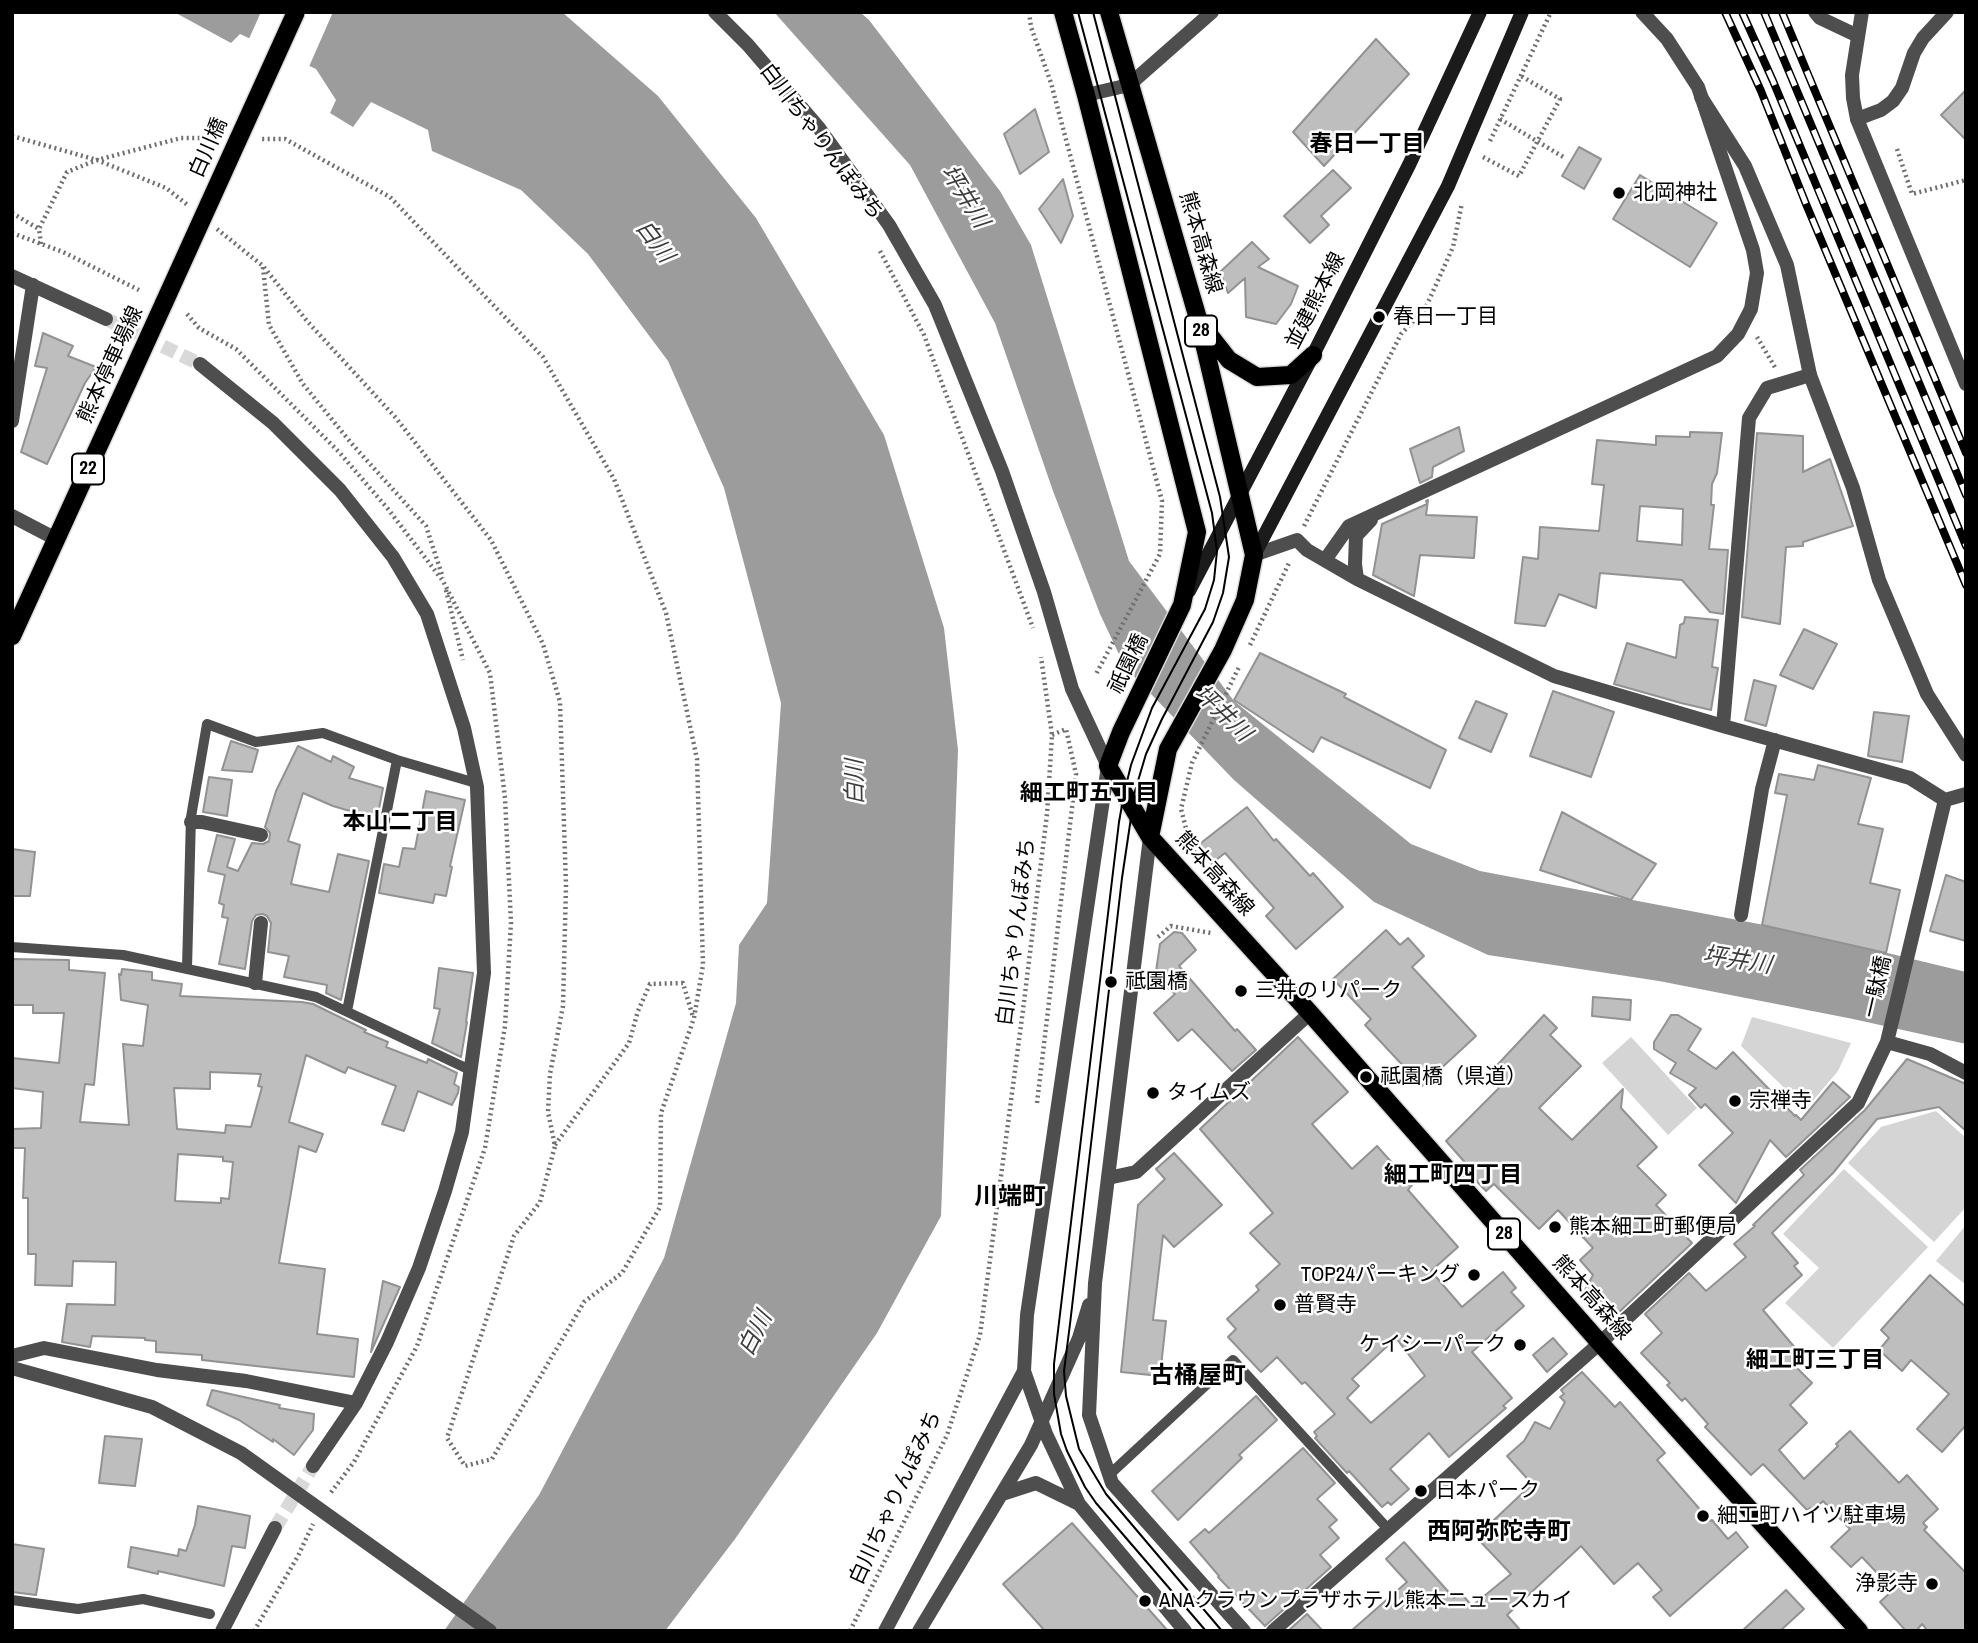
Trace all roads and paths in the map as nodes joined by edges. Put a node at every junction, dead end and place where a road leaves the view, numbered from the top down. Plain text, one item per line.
1 (296, 12) edge
2 (715, 12) edge
3 (1029, 12) edge
4 (1063, 12) edge
5 (1109, 12) edge
6 (1212, 12) edge
7 (1480, 12) edge
8 (1522, 12) edge
9 (1551, 12) edge
10 (1642, 12) edge
11 (1815, 12) edge
12 (1862, 12) edge
13 (1947, 12) edge
14 (1858, 36) junction
15 (1520, 76) junction
16 (1129, 85) junction
17 (1086, 95) junction
18 (1702, 97) junction
19 (1500, 119) junction
20 (1857, 119) junction
21 (12, 136) edge
22 (220, 138) dead end
23 (259, 139) dead end
24 (1537, 141) junction
25 (1896, 149) dead end
26 (1483, 157) junction
27 (1565, 158) dead end
28 (97, 160) junction
29 (1477, 168) dead end
30 (1966, 180) edge
31 (1462, 202) dead end
32 (12, 213) edge
33 (199, 214) dead end
34 (209, 223) dead end
35 (39, 229) junction
36 (12, 233) edge
37 (41, 244) junction
38 (877, 246) dead end
39 (12, 276) edge
40 (33, 285) junction
41 (139, 290) dead end
42 (164, 303) joint
43 (187, 314) dead end
44 (1746, 318) junction
45 (106, 319) tunnel mouth
46 (1199, 322) junction
47 (1313, 355) junction
48 (200, 364) tunnel mouth
49 (1810, 375) junction
50 (1784, 383) junction
51 (1966, 384) edge
52 (12, 421) edge
53 (1239, 497) junction
54 (1377, 513) junction
55 (12, 516) edge
56 (1303, 528) dead end
57 (56, 539) junction
58 (1254, 555) junction
59 (1293, 555) dead end
60 (1325, 560) junction
61 (1357, 579) junction
62 (1180, 610) junction
63 (1035, 635) dead end
64 (12, 636) edge
65 (1040, 648) dead end
66 (1248, 650) dead end
67 (1242, 662) dead end
68 (1095, 676) dead end
69 (1723, 726) junction
70 (1052, 735) junction
71 (1775, 740) junction
72 (1966, 755) edge
73 (397, 760) junction
74 (1108, 766) junction
75 (476, 782) junction
76 (1966, 794) edge
77 (1945, 800) junction
78 (191, 822) junction
79 (261, 835) dead end
80 (1150, 837) junction
81 (1207, 867) dead end
82 (1741, 915) dead end
83 (261, 923) dead end
84 (1215, 933) dead end
85 (12, 947) edge
86 (1157, 949) dead end
87 (187, 968) junction
88 (255, 983) junction
89 (347, 1011) junction
90 (1310, 1013) junction
91 (694, 1018) junction
92 (1887, 1042) junction
93 (470, 1070) junction
94 (1966, 1073) edge
95 (1036, 1114) dead end
96 (555, 1146) junction
97 (1108, 1178) junction
98 (1096, 1283) junction
99 (1600, 1343) junction
100 (12, 1356) edge
101 (12, 1368) edge
102 (1024, 1371) junction
103 (356, 1403) junction
104 (1041, 1422) junction
105 (313, 1466) tunnel mouth
106 (1109, 1475) junction
107 (1002, 1494) junction
108 (1079, 1504) junction
109 (320, 1510) junction
110 (275, 1528) tunnel mouth
111 (1388, 1529) junction
112 (12, 1600) edge
113 (210, 1614) dead end
114 (222, 1631) edge
115 (254, 1631) edge
116 (490, 1631) edge
117 (850, 1631) edge
118 (885, 1631) edge
119 (919, 1631) edge
120 (1185, 1631) edge
121 (1244, 1631) edge
122 (1273, 1631) edge
123 (1859, 1631) edge

1 - 42 main road, 白川橋 / 22, bridge
2 - 74 street
3 - 68 path
4 - 17 main road
5 - 16 main road, 熊本高森線 / 28
6 - 16 street
7 - 47 main road, 並建熊本線
8 - 58 main road
9 - 15 path
10 - 18 street
11 - 14 street
12 - 14 street
13 - 20 street
14 - 20 street
15 - 19 path
15 - 24 path
16 - 17 street
16 - 46 main road, 熊本高森線 / 28
17 - 62 main road
18 - 44 street
18 - 49 street
19 - 24 path
19 - 26 path
20 - 51 street
21 - 28 path
22 - 28 path
23 - 91 path
24 - 26 path
24 - 27 path
25 - 30 path
26 - 29 path
28 - 33 path
28 - 35 path
31 - 56 path
32 - 35 path
34 - 96 path
35 - 37 path
36 - 37 path
37 - 41 path
38 - 63 path, 白川ちゃりんぽみち
39 - 40 street
40 - 45 street
40 - 52 street
42 - 57 main road, 熊本停車場線 / 22
43 - 109 path
44 - 50 path
44 - 54 street
46 - 47 main road
46 - 53 main road, 熊本高森線 / 28
47 - 53 main road, 並建熊本線
48 - 75 street
49 - 50 street
49 - 72 street
50 - 69 street
53 - 58 main road, 熊本高森線 / 28
53 - 62 main road, 並建熊本線
54 - 60 street
54 - 61 street
55 - 57 street
57 - 64 main road, 熊本停車場線 / 22
58 - 60 street
58 - 80 main road, 熊本高森線 / 28
59 - 66 path
60 - 61 street
61 - 69 street
62 - 74 main road, 祇園橋
65 - 70 path, 白川ちゃりんぽみち
67 - 81 path
69 - 71 street
70 - 95 path
70 - 117 path, 白川ちゃりんぽみち
71 - 77 street
71 - 82 street
73 - 75 lane
73 - 78 lane
73 - 89 lane
74 - 80 main road, 熊本高森線 / 28
74 - 102 street
75 - 93 street
76 - 77 street
77 - 92 street, 一駄橋
78 - 79 street
78 - 87 lane
80 - 90 main road, 熊本高森線 / 28
80 - 97 street
83 - 88 street
84 - 86 path
85 - 87 lane
87 - 88 lane
88 - 89 lane
89 - 93 lane
90 - 97 street
90 - 99 main road, 熊本高森線 / 28
91 - 96 path
91 - 96 path
92 - 94 street
92 - 99 street, 一駄橋
93 - 103 street
97 - 98 street
98 - 104 street
98 - 106 street
99 - 111 street, 一駄橋
99 - 123 main road, 熊本高森線 / 28
100 - 103 street
101 - 109 street
102 - 104 street
102 - 118 street
103 - 105 street
104 - 107 street
104 - 108 street
106 - 111 lane
106 - 121 street
107 - 108 street
107 - 119 street
108 - 120 street
109 - 115 path
109 - 116 street
110 - 114 street
111 - 122 street, 一駄橋
112 - 113 lane

